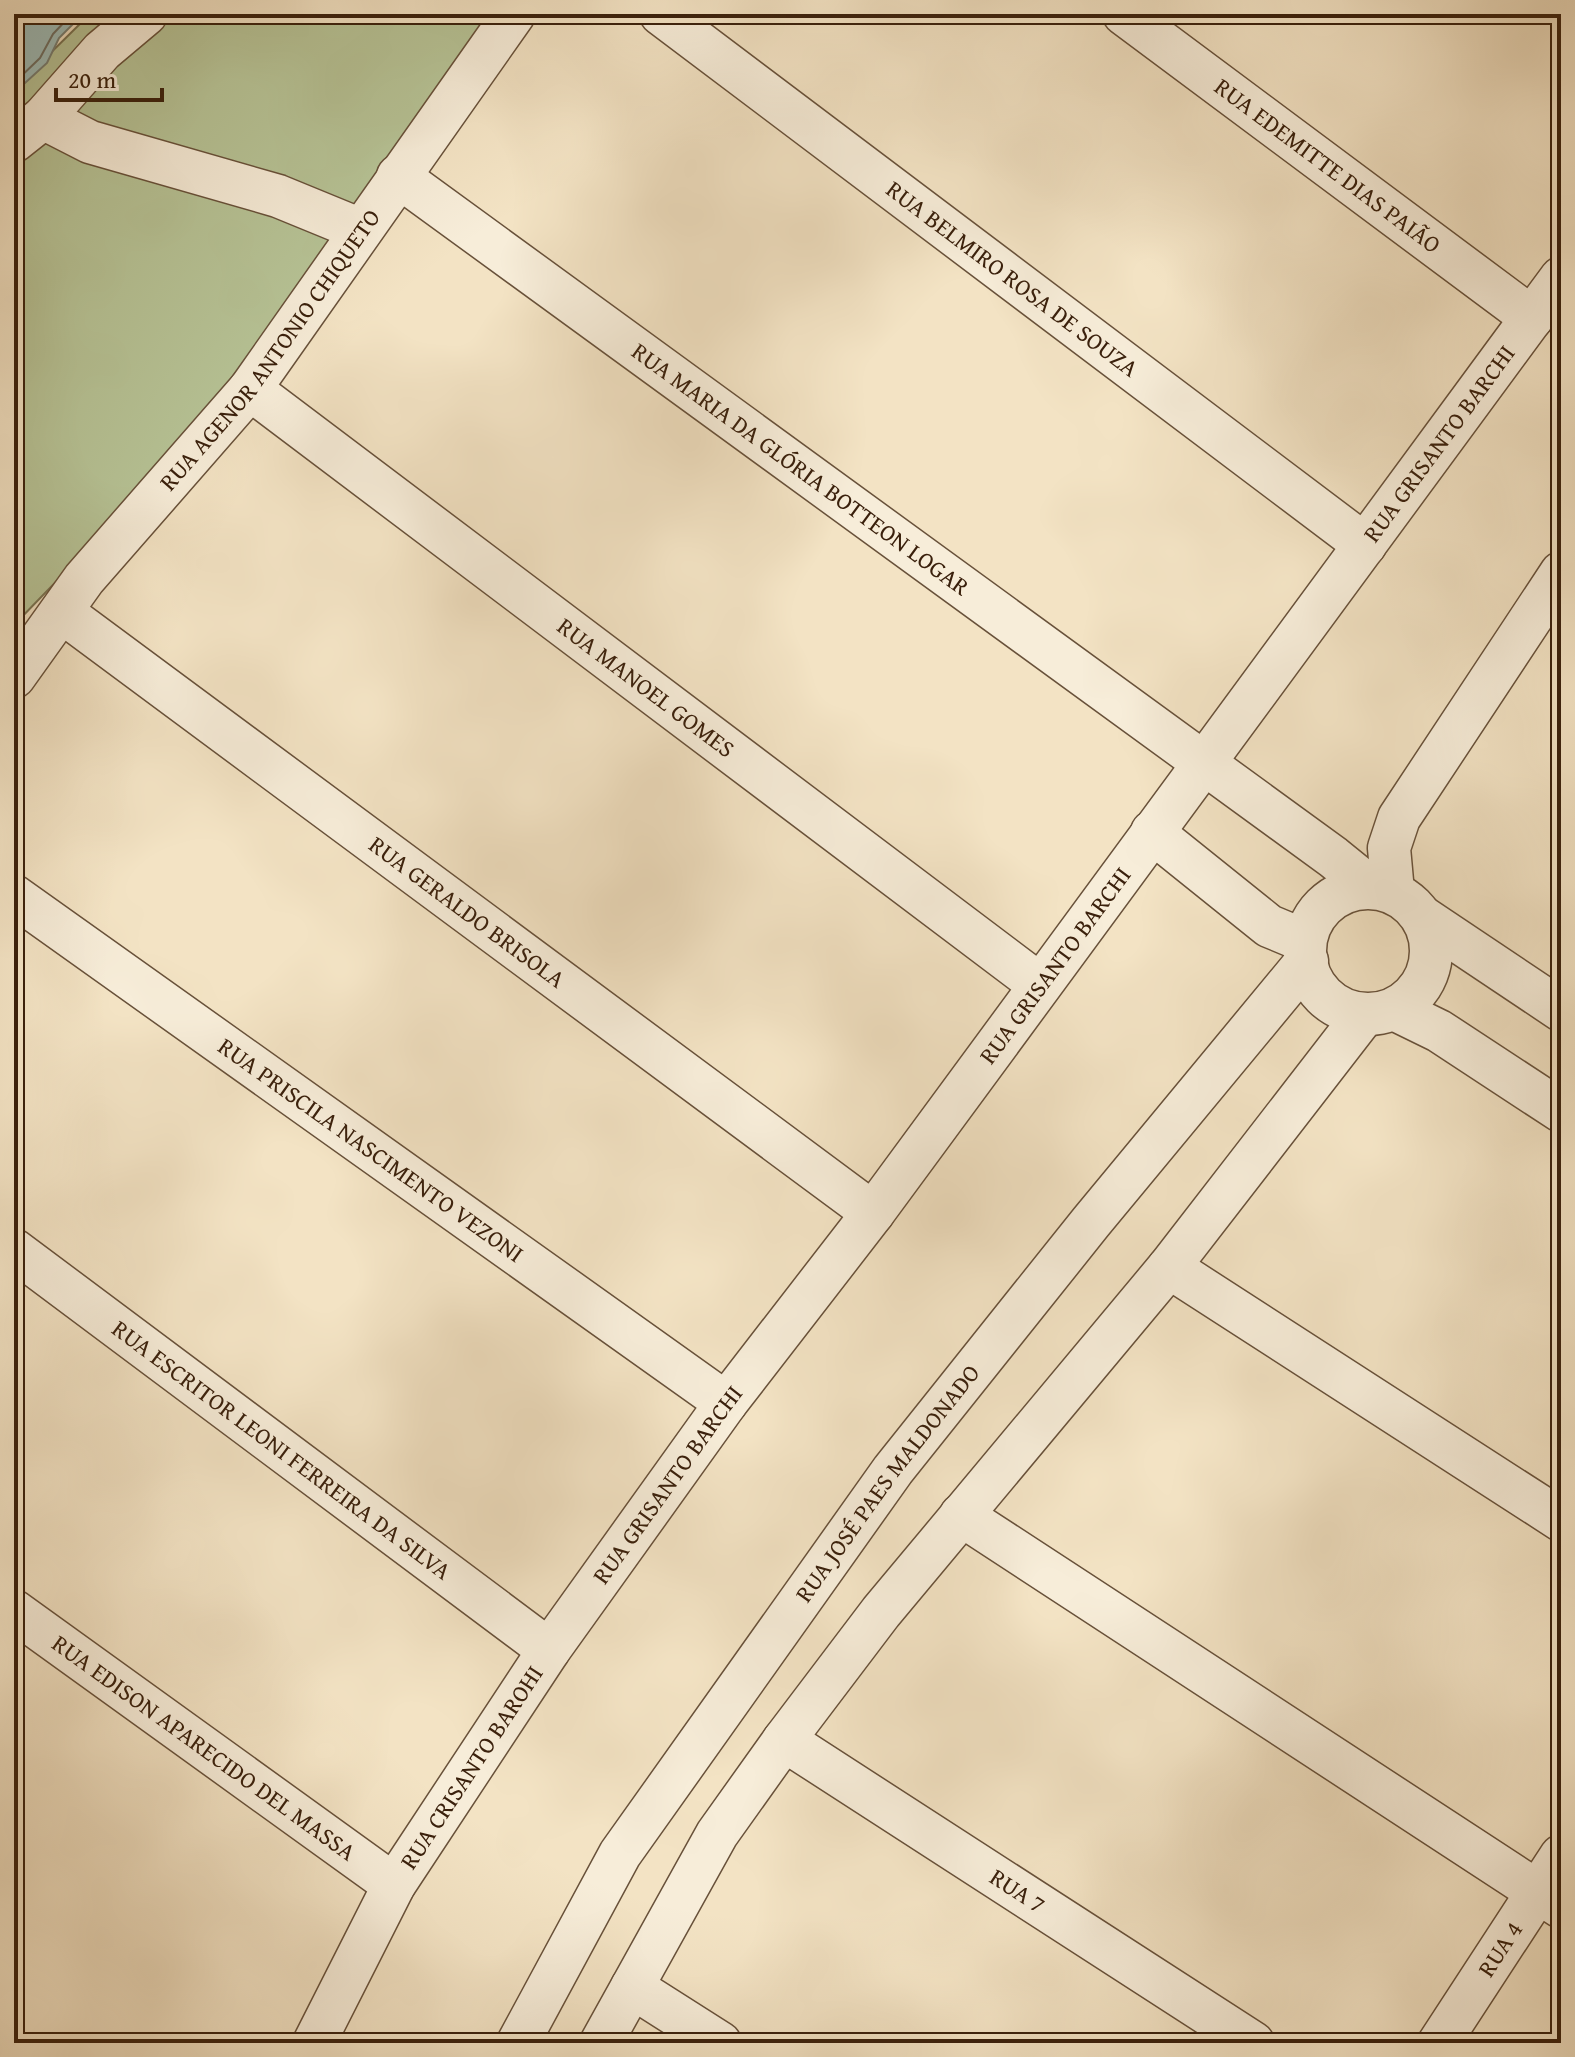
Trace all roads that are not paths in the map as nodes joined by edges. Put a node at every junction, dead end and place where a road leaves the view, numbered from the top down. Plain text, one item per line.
1 (146, 14) edge
2 (514, 14) edge
3 (661, 14) edge
4 (1124, 14) edge
5 (29, 130) edge
6 (398, 176) junction
7 (361, 230) junction
8 (1561, 278) edge
9 (1532, 318) junction
10 (250, 389) junction
11 (1365, 545) junction
12 (1556, 591) edge
13 (62, 612) junction
14 (14, 677) edge
15 (1203, 763) junction
16 (1152, 832) junction
17 (14, 896) edge
18 (1395, 899) junction
19 (1306, 951) junction
20 (1040, 985) junction
21 (1561, 1010) edge
22 (1379, 1012) junction
23 (1561, 1111) edge
24 (873, 1213) junction
25 (14, 1250) edge
26 (1169, 1267) junction
27 (726, 1403) junction
28 (961, 1515) junction
29 (1561, 1520) edge
30 (14, 1611) edge
31 (549, 1650) junction
32 (784, 1740) junction
33 (1561, 1856) edge
34 (394, 1885) junction
35 (1549, 1899) edge
36 (632, 1987) junction
37 (314, 2043) edge
38 (518, 2043) edge
39 (601, 2043) edge
40 (720, 2043) edge
41 (1253, 2043) edge
42 (1439, 2043) edge

1 - 5 street
2 - 6 street, RUA AGENOR ANTONIO CHIQUETO
3 - 11 street, RUA BELMIRO ROSA DE SOUZA
4 - 9 street, RUA EDEMITTE DIAS PAIÃO
5 - 7 street
6 - 7 street, RUA AGENOR ANTONIO CHIQUETO
6 - 15 street, RUA MARIA DA GLÓRIA BOTTEON LOGAR
7 - 10 street, RUA AGENOR ANTONIO CHIQUETO
8 - 9 street, RUA GRISANTO BARCHI
9 - 11 street, RUA GRISANTO BARCHI
10 - 13 street, RUA AGENOR ANTONIO CHIQUETO
10 - 20 street, RUA MANOEL GOMES
11 - 15 street, RUA GRISANTO BARCHI
12 - 18 street
13 - 14 street, RUA AGENOR ANTONIO CHIQUETO
13 - 24 street, RUA GERALDO BRISOLA
15 - 16 street, RUA GRISANTO BARCHI
15 - 18 street, RUA MARIA DA GLÓRIA BOTTEON LOGAR
16 - 19 street
16 - 20 street, RUA GRISANTO BARCHI
17 - 27 street, RUA PRISCILA NASCIMENTO VEZONI
18 - 19 street
18 - 21 street, RUA MARIA DA GLÓRIA BOTTEON LOGAR
18 - 22 street
19 - 22 street
19 - 38 street, RUA JOSÉ PAES MALDONADO
20 - 24 street, RUA GRISANTO BARCHI
22 - 23 street
22 - 26 street
24 - 27 street, RUA GRISANTO BARCHI
25 - 31 street, RUA ESCRITOR LEONI FERREIRA DA SILVA
26 - 28 street
26 - 29 street
27 - 31 street, RUA GRISANTO BARCHI
28 - 32 street
28 - 35 street
30 - 34 street, RUA EDISON APARECIDO DEL MASSA
31 - 34 street, RUA CRISANTO BAROHI
32 - 36 street
32 - 41 street, RUA 7
33 - 35 street, RUA 4
34 - 37 street
35 - 42 street, RUA 4
36 - 39 street
36 - 40 street

